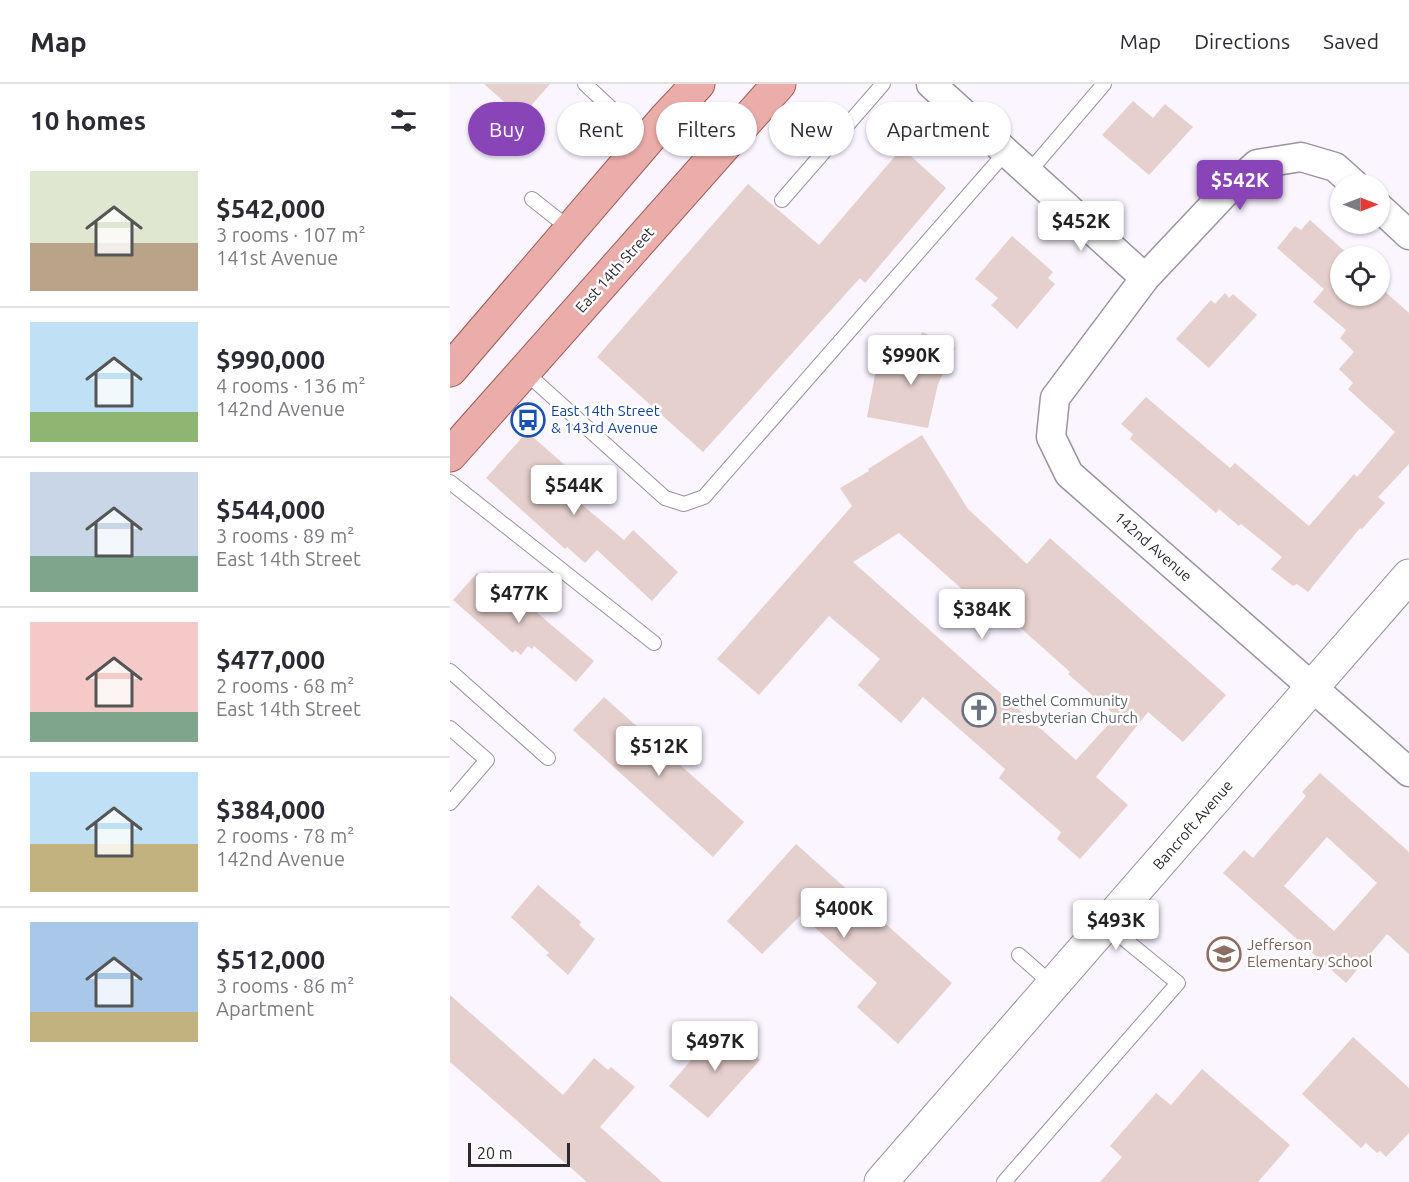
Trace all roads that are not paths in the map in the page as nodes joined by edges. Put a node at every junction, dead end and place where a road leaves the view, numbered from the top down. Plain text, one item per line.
1 (585, 84) edge
2 (698, 84) edge
3 (779, 84) edge
4 (883, 84) edge
5 (931, 84) edge
6 (1104, 84) edge
7 (951, 102) edge
8 (646, 141) junction
9 (1002, 156) edge
10 (1010, 156) edge
11 (1029, 173) junction
12 (1343, 174) edge
13 (532, 199) dead end
14 (782, 200) dead end
15 (1390, 217) edge
16 (570, 230) junction
17 (1409, 235) edge
18 (1145, 278) junction
19 (450, 370) edge
20 (525, 371) junction
21 (450, 455) edge
22 (450, 482) edge
23 (1409, 576) edge
24 (654, 643) dead end
25 (450, 671) edge
26 (1313, 687) junction
27 (450, 728) edge
28 (548, 758) dead end
29 (1409, 772) edge
30 (450, 803) edge
31 (1106, 924) junction
32 (1019, 955) dead end
33 (1053, 985) junction
34 (881, 1182) edge
35 (1004, 1182) edge

1 - 8 lane
2 - 8 main road
3 - 20 main road, East 14th Street
4 - 14 lane
5 - 7 street
6 - 11 lane
8 - 16 main road
9 - 20 lane
10 - 11 street
11 - 18 street
12 - 18 street, 142nd Avenue
13 - 16 lane
15 - 17 street
16 - 19 main road
18 - 26 street, 142nd Avenue
20 - 21 main road, East 14th Street
22 - 24 lane
23 - 26 main road, Bancroft Avenue
25 - 28 lane
26 - 29 street, 142nd Avenue
26 - 31 main road, Bancroft Avenue
27 - 30 lane
31 - 33 main road, Bancroft Avenue
31 - 35 lane
32 - 33 lane
33 - 34 main road, Bancroft Avenue

